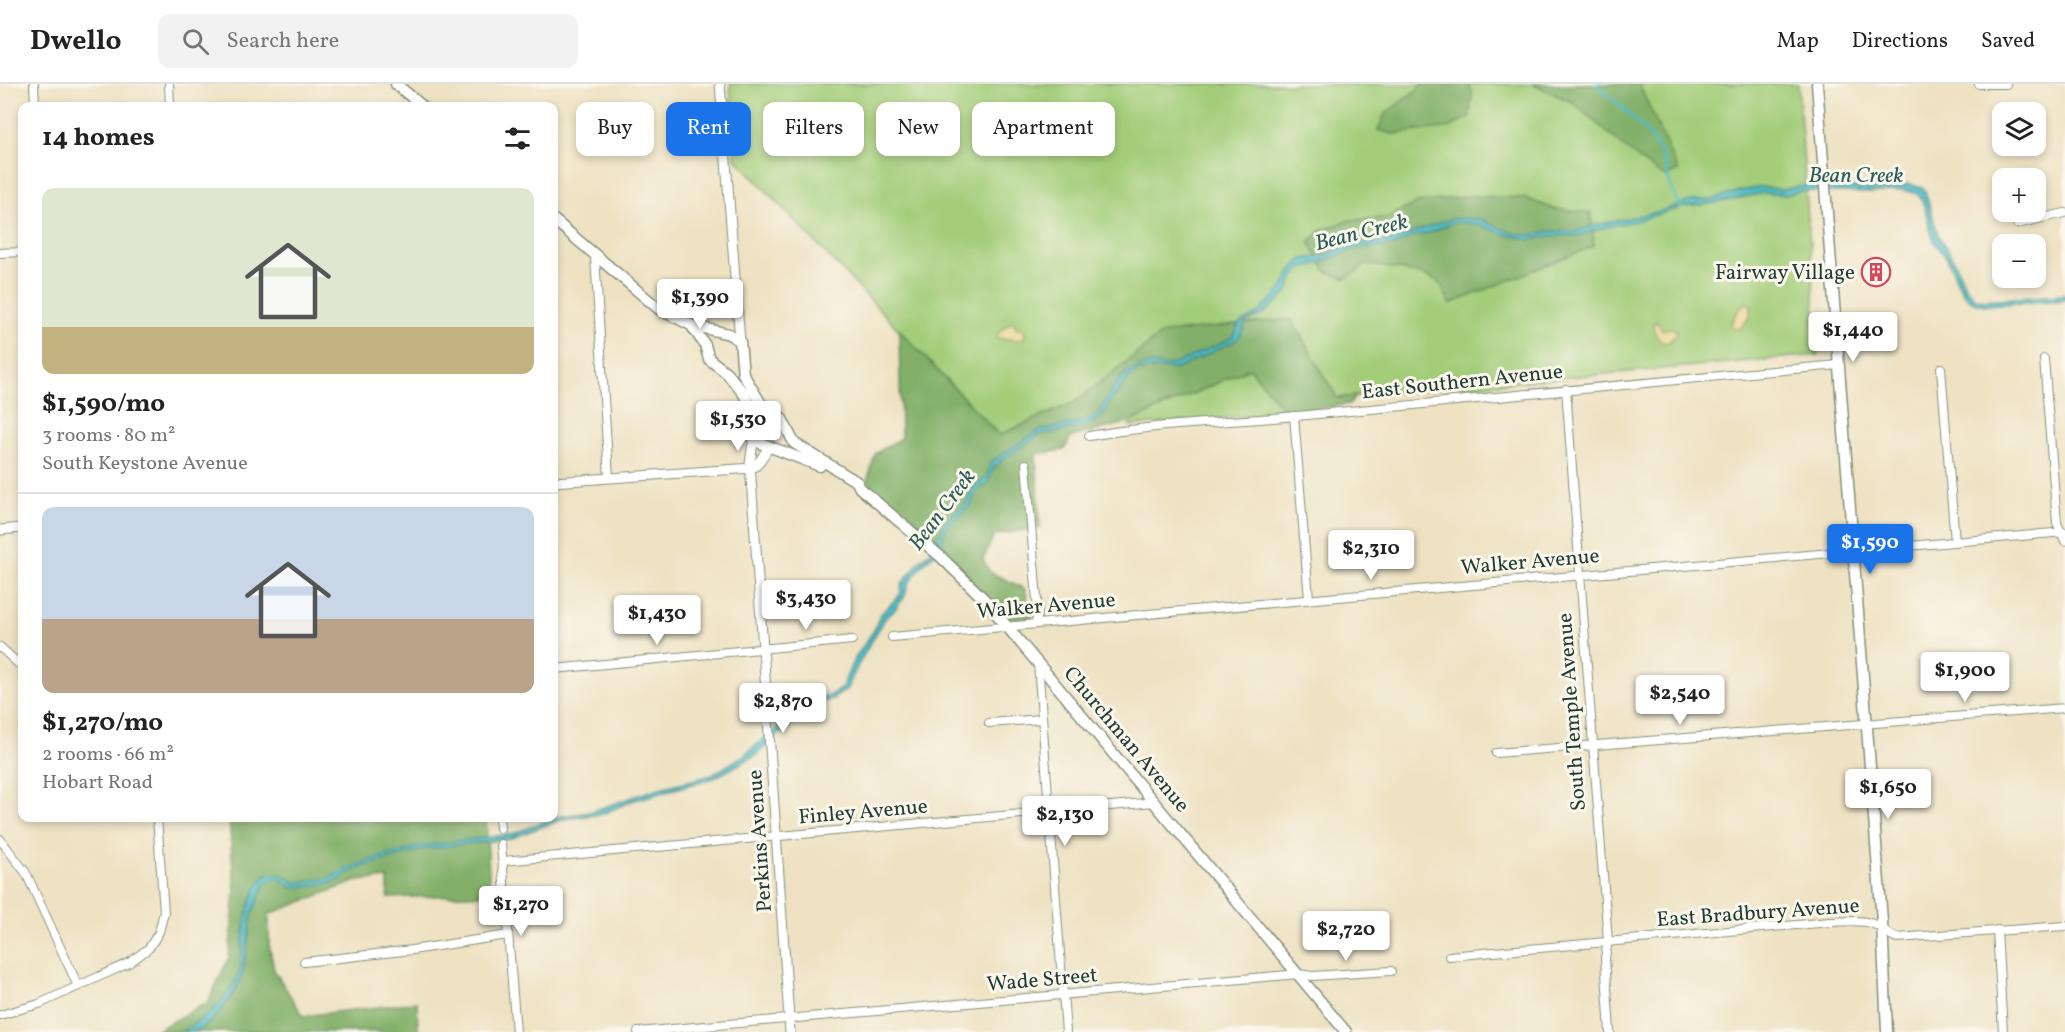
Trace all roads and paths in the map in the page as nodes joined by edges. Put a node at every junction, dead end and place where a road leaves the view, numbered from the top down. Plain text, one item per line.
1 (34, 84) edge
2 (169, 84) edge
3 (396, 84) edge
4 (720, 84) edge
5 (1817, 84) edge
6 (1978, 84) edge
7 (2006, 84) edge
8 (35, 102) edge
9 (170, 102) edge
10 (417, 102) edge
11 (2065, 213) edge
12 (558, 224) edge
13 (2017, 224) dead end
14 (18, 252) edge
15 (0, 253) edge
16 (596, 257) junction
17 (691, 325) junction
18 (721, 332) junction
19 (740, 341) junction
20 (707, 350) junction
21 (2044, 358) dead end
22 (1839, 365) junction
23 (1941, 368) dead end
24 (1566, 389) junction
25 (768, 411) junction
26 (1294, 416) junction
27 (754, 421) junction
28 (786, 429) junction
29 (754, 434) junction
30 (1089, 436) dead end
31 (770, 447) junction
32 (1026, 464) dead end
33 (752, 468) junction
34 (609, 477) junction
35 (558, 483) edge
36 (860, 488) junction
37 (18, 528) edge
38 (0, 530) edge
39 (2063, 532) edge
40 (2065, 541) edge
41 (1955, 542) junction
42 (1853, 550) junction
43 (1580, 575) junction
44 (1309, 599) junction
45 (1036, 624) junction
46 (1006, 626) junction
47 (892, 637) dead end
48 (852, 640) dead end
49 (0, 647) edge
50 (762, 648) junction
51 (18, 663) edge
52 (1038, 663) junction
53 (558, 669) edge
54 (2065, 708) edge
55 (1042, 718) junction
56 (989, 723) dead end
57 (1867, 724) junction
58 (1592, 746) junction
59 (1496, 753) dead end
60 (1155, 802) junction
61 (1049, 812) junction
62 (157, 822) edge
63 (499, 822) edge
64 (500, 828) dead end
65 (776, 837) junction
66 (0, 838) edge
67 (501, 844) dead end
68 (503, 861) junction
69 (2065, 926) edge
70 (1882, 930) junction
71 (1997, 930) junction
72 (508, 935) junction
73 (1608, 941) junction
74 (1449, 956) dead end
75 (304, 962) dead end
76 (1391, 971) dead end
77 (1299, 974) junction
78 (78, 986) junction
79 (1063, 995) junction
80 (0, 1015) edge
81 (789, 1018) junction
82 (516, 1032) edge
83 (638, 1032) edge
84 (790, 1032) edge
85 (1066, 1032) edge
86 (1346, 1032) edge
87 (1610, 1032) edge
88 (1887, 1032) edge
89 (2003, 1032) edge

1 - 8 street
2 - 9 street
3 - 10 main road
4 - 19 street
5 - 22 main road
6 - 7 street
11 - 13 street
12 - 16 main road
14 - 15 street
16 - 17 main road
16 - 34 street
17 - 18 main road
17 - 20 main road
18 - 19 main road
18 - 20 main road
19 - 25 main road, Churchman Avenue
20 - 27 main road
21 - 39 street
22 - 24 street, East Southern Avenue
22 - 42 main road
23 - 41 street
24 - 26 street, East Southern Avenue
24 - 43 street, South Temple Avenue
25 - 27 main road
25 - 28 main road, Churchman Avenue
26 - 30 street, East Southern Avenue
26 - 44 street
27 - 29 main road
28 - 31 main road
28 - 36 main road, Churchman Avenue
29 - 31 main road, Churchman Avenue
29 - 33 street, Perkins Avenue
31 - 33 street
31 - 36 main road, Churchman Avenue
32 - 45 street
33 - 34 street
33 - 50 street, Perkins Avenue
34 - 35 street
36 - 46 main road, Churchman Avenue
37 - 38 street
39 - 40 street
39 - 41 street, Walker Avenue
41 - 42 street, Walker Avenue
42 - 43 street, Walker Avenue
42 - 57 main road
43 - 44 street, Walker Avenue
43 - 58 street, South Temple Avenue
44 - 45 street, Walker Avenue
45 - 46 street, Walker Avenue
46 - 47 street, Walker Avenue
46 - 52 main road, Churchman Avenue
48 - 50 street
49 - 51 street
50 - 53 street
50 - 65 street, Perkins Avenue
52 - 55 street
52 - 60 main road, Churchman Avenue
54 - 57 street
55 - 56 street
55 - 61 street
57 - 58 street
57 - 70 main road
58 - 59 street
58 - 73 street, South Temple Avenue
60 - 61 street, Finley Avenue
60 - 77 main road, Churchman Avenue
61 - 65 street, Finley Avenue
61 - 79 street
62 - 78 street
63 - 64 street
65 - 68 street, Finley Avenue
65 - 81 street, Perkins Avenue
66 - 78 street
67 - 68 street
68 - 72 street
69 - 71 street, East Bradbury Avenue
70 - 71 street, East Bradbury Avenue
70 - 73 street, East Bradbury Avenue
70 - 88 main road
71 - 89 street
72 - 75 street
72 - 82 street
73 - 74 street, East Bradbury Avenue
73 - 87 street, South Temple Avenue
76 - 77 street
77 - 79 street, Wade Street
77 - 86 main road, Churchman Avenue
78 - 80 street
79 - 81 street, Wade Street
79 - 85 street
81 - 83 street
81 - 84 street, Perkins Avenue

